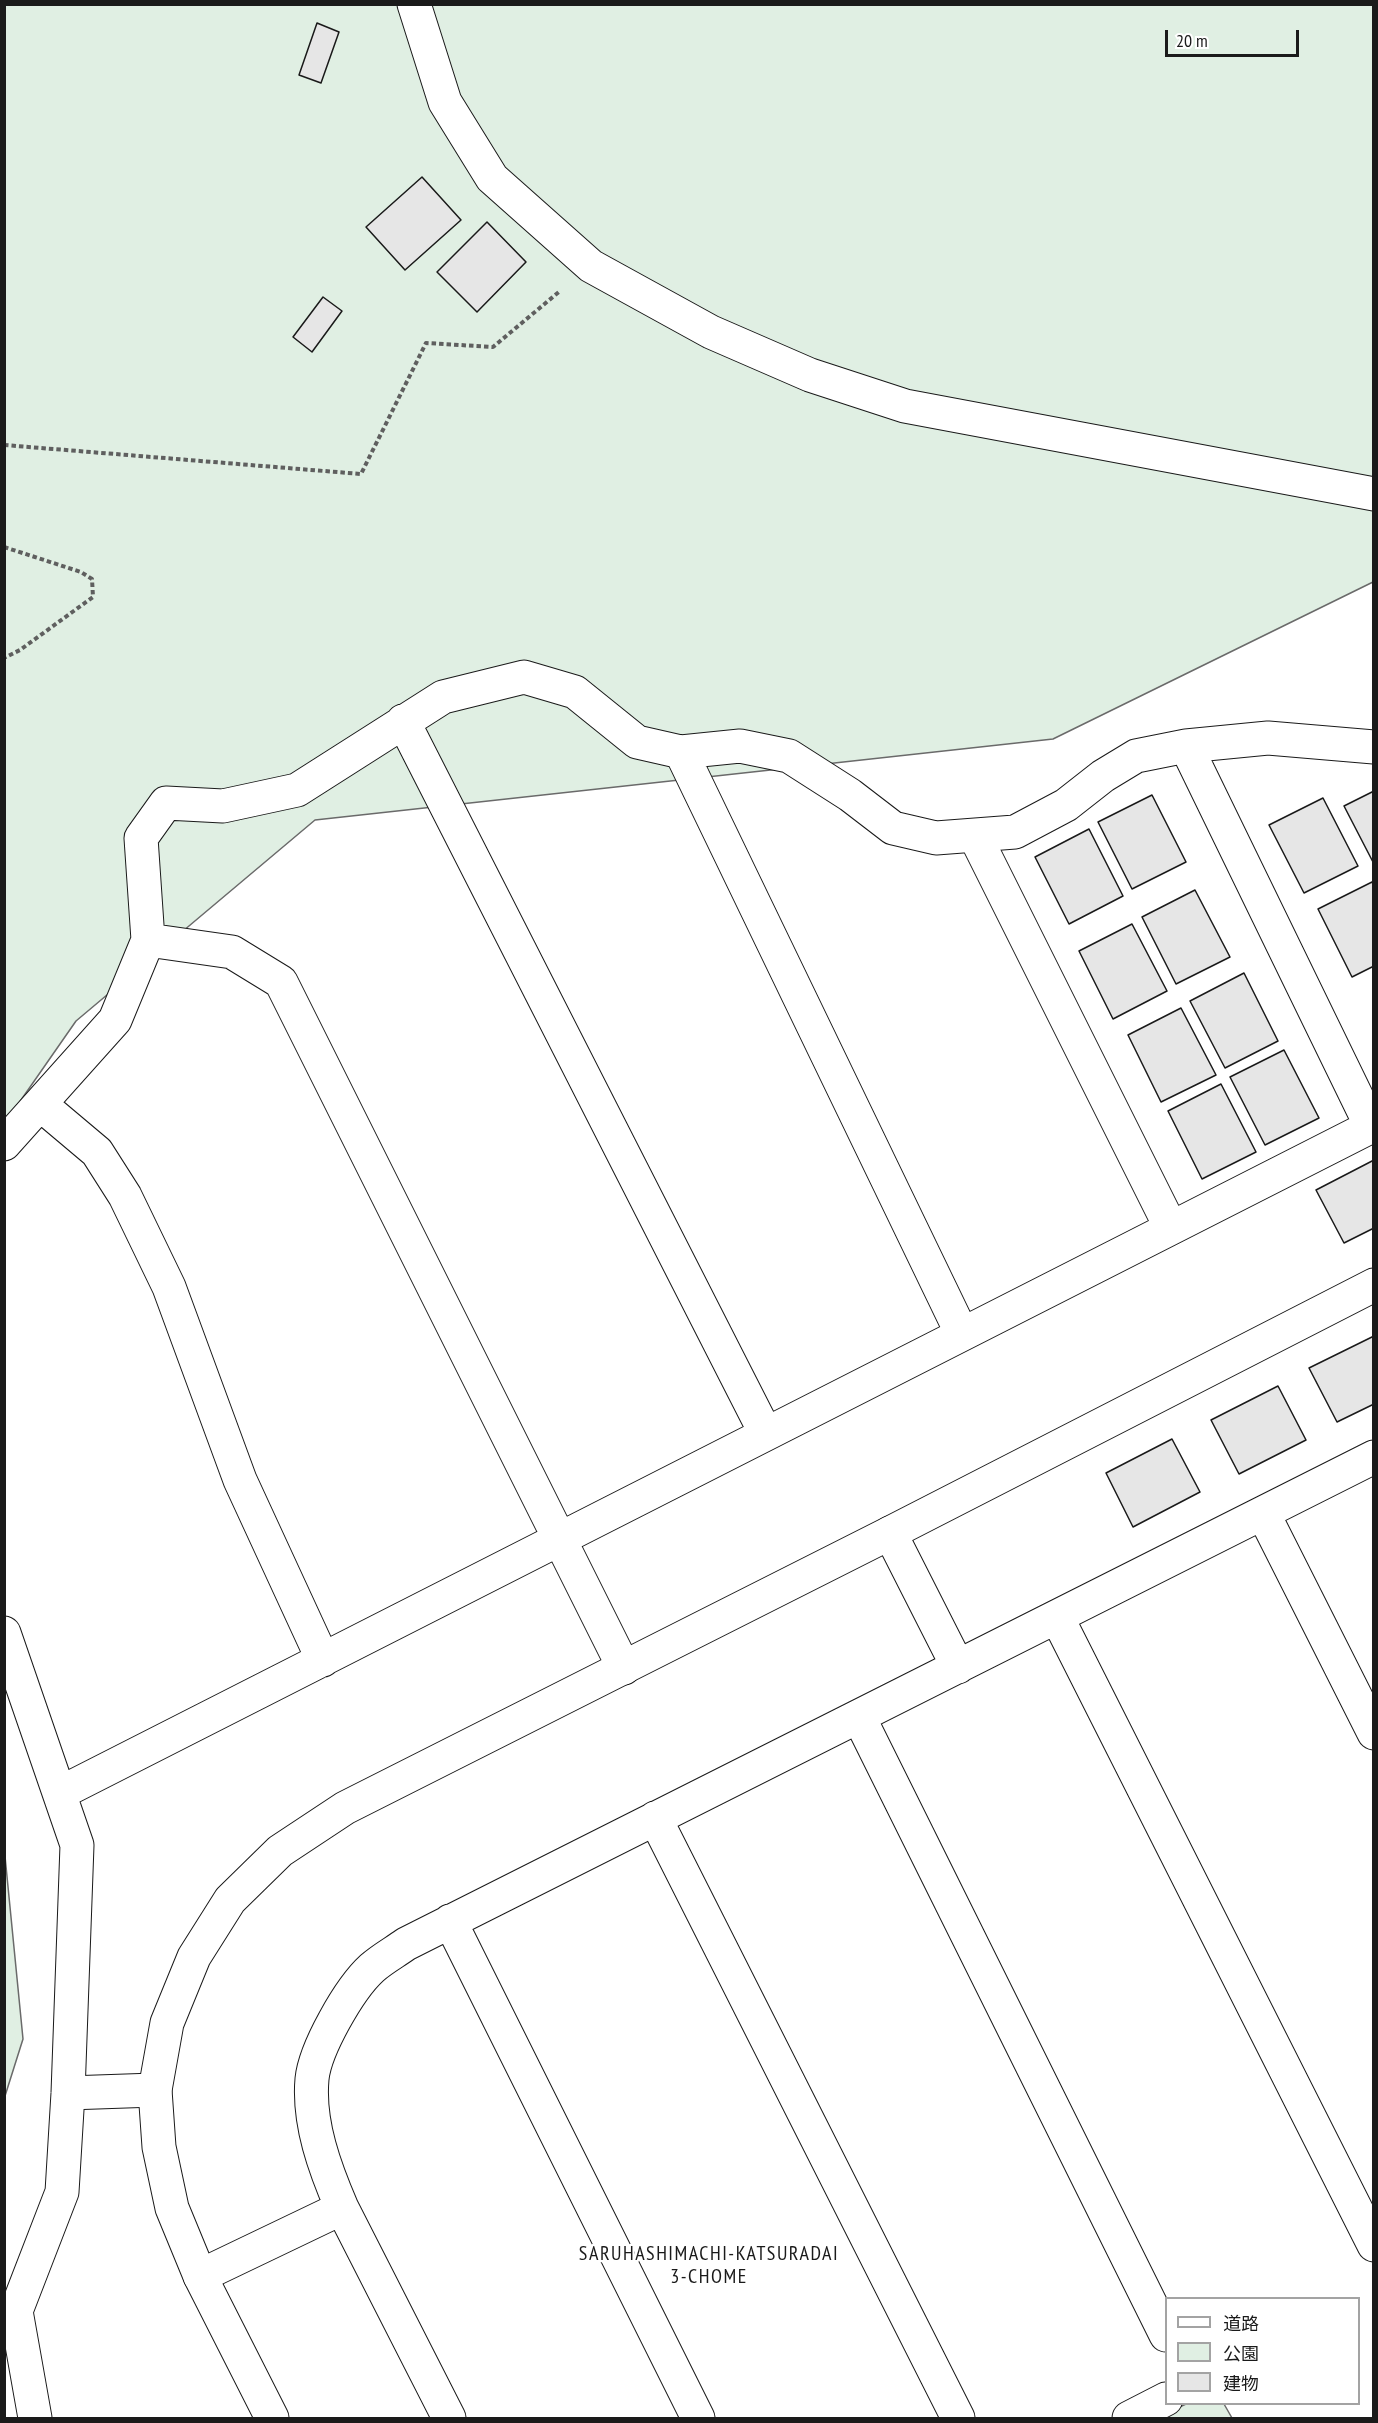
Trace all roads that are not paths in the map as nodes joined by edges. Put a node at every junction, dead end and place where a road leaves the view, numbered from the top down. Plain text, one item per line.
1 (414, 4) edge
2 (1374, 494) edge
3 (403, 721) junction
4 (1186, 746) junction
5 (1374, 747) edge
6 (681, 752) junction
7 (975, 836) junction
8 (148, 940) junction
9 (40, 1104) junction
10 (1372, 1125) edge
11 (4, 1143) edge
12 (1171, 1228) junction
13 (1374, 1285) edge
14 (962, 1334) junction
15 (766, 1434) junction
16 (1374, 1457) edge
17 (1263, 1513) junction
18 (890, 1533) junction
19 (559, 1540) junction
20 (1057, 1617) junction
21 (4, 1633) edge
22 (323, 1660) junction
23 (958, 1667) junction
24 (624, 1668) junction
25 (859, 1717) junction
26 (1374, 1733) edge
27 (60, 1793) junction
28 (655, 1818) junction
29 (450, 1921) junction
30 (155, 2090) junction
31 (68, 2093) junction
32 (342, 2208) junction
33 (1374, 2245) edge
34 (200, 2276) junction
35 (1165, 2331) edge
36 (1165, 2400) edge
37 (35, 2418) edge
38 (272, 2418) edge
39 (448, 2418) edge
40 (699, 2418) edge
41 (958, 2418) edge
42 (1129, 2418) edge

1 - 2 street
3 - 6 street
3 - 8 street
3 - 15 street
4 - 5 street
4 - 7 street
4 - 10 street
6 - 7 street
6 - 14 street
7 - 12 street
8 - 9 street
8 - 19 street
9 - 11 street
9 - 22 street
10 - 12 street
12 - 14 street
13 - 18 street
14 - 15 street
15 - 19 street
16 - 17 street
17 - 20 street
17 - 26 street
18 - 23 street
18 - 24 street
19 - 22 street
19 - 24 street
20 - 23 street
20 - 33 street
21 - 27 street
22 - 27 street
23 - 25 street
24 - 30 street
25 - 28 street
25 - 35 street
27 - 31 street
28 - 29 street
28 - 41 street
29 - 32 street
29 - 40 street
30 - 31 street
30 - 34 street
31 - 37 street
32 - 34 street
32 - 39 street
34 - 38 street
36 - 42 street

